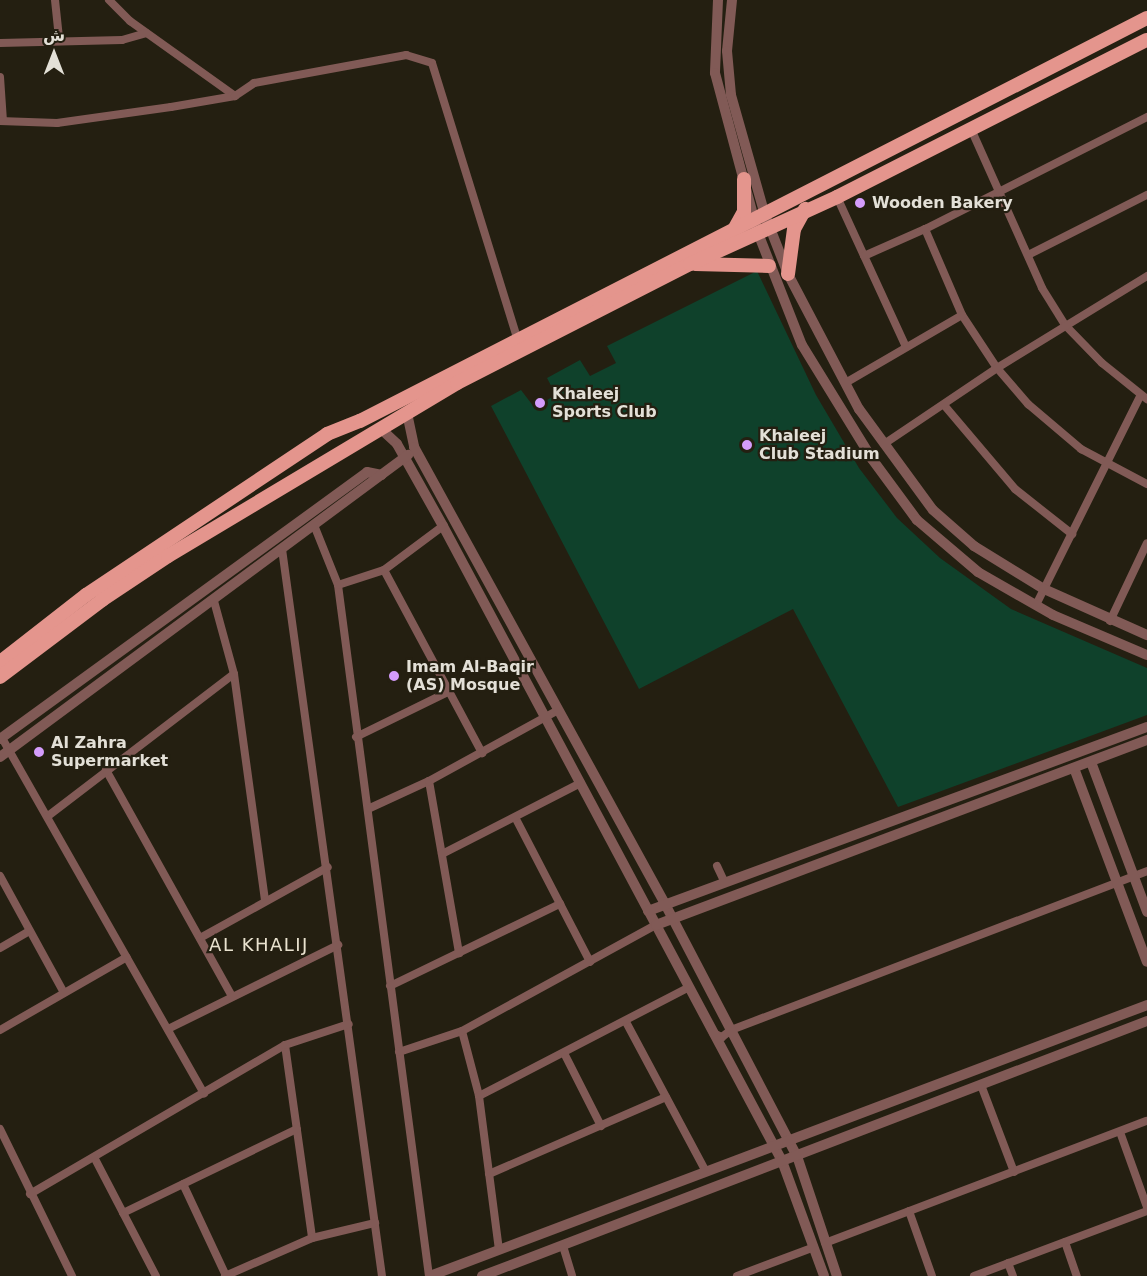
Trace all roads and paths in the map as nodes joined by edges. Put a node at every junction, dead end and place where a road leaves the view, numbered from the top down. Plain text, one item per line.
1 (55, 0) edge
2 (109, 0) edge
3 (718, 0) edge
4 (732, 0) edge
5 (1147, 18) edge
6 (146, 33) junction
7 (59, 39) junction
8 (1147, 40) edge
9 (0, 44) edge
10 (0, 77) edge
11 (235, 96) junction
12 (1147, 117) edge
13 (2, 121) edge
14 (971, 129) junction
15 (744, 179) junction
16 (998, 190) junction
17 (1147, 195) edge
18 (837, 197) junction
19 (805, 209) junction
20 (764, 220) junction
21 (925, 229) junction
22 (734, 230) junction
23 (758, 233) junction
24 (1028, 255) junction
25 (864, 256) junction
26 (690, 264) junction
27 (769, 266) junction
28 (788, 274) junction
29 (1147, 276) edge
30 (962, 315) junction
31 (1065, 325) junction
32 (518, 340) junction
33 (906, 347) junction
34 (997, 368) junction
35 (847, 382) junction
36 (1144, 397) edge
37 (944, 405) junction
38 (407, 414) junction
39 (380, 428) junction
40 (884, 444) junction
41 (414, 447) junction
42 (404, 460) junction
43 (1107, 462) junction
44 (382, 475) junction
45 (1147, 484) edge
46 (314, 525) junction
47 (443, 526) junction
48 (1072, 534) junction
49 (1147, 543) edge
50 (282, 549) junction
51 (1143, 560) edge
52 (384, 570) junction
53 (338, 585) junction
54 (1044, 590) junction
55 (214, 601) junction
56 (1036, 605) junction
57 (1110, 621) junction
58 (1147, 635) edge
59 (1147, 655) edge
60 (0, 662) edge
61 (234, 674) junction
62 (0, 677) edge
63 (448, 692) junction
64 (558, 710) junction
65 (544, 717) junction
66 (1147, 727) edge
67 (356, 737) junction
68 (1, 738) edge
69 (1147, 740) edge
70 (10, 749) junction
71 (482, 753) junction
72 (0, 757) edge
73 (1091, 762) junction
74 (1074, 768) junction
75 (106, 770) junction
76 (429, 781) junction
77 (582, 783) junction
78 (370, 808) junction
79 (48, 816) junction
80 (516, 819) junction
81 (442, 854) junction
82 (717, 866) dead end
83 (328, 867) junction
84 (1147, 871) edge
85 (0, 876) edge
86 (1134, 876) junction
87 (724, 880) junction
88 (1117, 882) junction
89 (265, 899) junction
90 (664, 902) junction
91 (560, 904) junction
92 (648, 910) junction
93 (1147, 912) edge
94 (671, 916) junction
95 (656, 925) junction
96 (30, 931) junction
97 (200, 938) junction
98 (338, 945) junction
99 (0, 948) edge
100 (459, 953) junction
101 (127, 957) junction
102 (590, 962) junction
103 (1147, 962) edge
104 (390, 986) junction
105 (689, 987) junction
106 (64, 993) junction
107 (231, 995) junction
108 (1147, 1005) edge
109 (1147, 1021) edge
110 (626, 1022) junction
111 (349, 1024) junction
112 (168, 1029) junction
113 (0, 1030) edge
114 (731, 1030) junction
115 (462, 1031) junction
116 (713, 1033) junction
117 (285, 1045) junction
118 (399, 1052) junction
119 (564, 1053) junction
120 (981, 1085) junction
121 (204, 1094) junction
122 (479, 1096) junction
123 (666, 1097) junction
124 (1147, 1121) edge
125 (601, 1126) junction
126 (0, 1129) edge
127 (297, 1129) junction
128 (1120, 1132) junction
129 (789, 1140) junction
130 (772, 1147) junction
131 (797, 1156) junction
132 (94, 1157) junction
133 (782, 1161) junction
134 (706, 1172) junction
135 (1014, 1172) junction
136 (489, 1174) junction
137 (183, 1184) junction
138 (30, 1194) junction
139 (1147, 1209) edge
140 (909, 1211) junction
141 (123, 1213) junction
142 (375, 1223) junction
143 (312, 1238) junction
144 (1065, 1242) junction
145 (825, 1243) junction
146 (563, 1246) junction
147 (814, 1247) junction
148 (499, 1251) junction
149 (1008, 1263) junction
150 (72, 1276) edge
151 (156, 1276) edge
152 (225, 1276) edge
153 (382, 1276) edge
154 (430, 1276) edge
155 (482, 1276) edge
156 (572, 1276) edge
157 (737, 1276) edge
158 (824, 1276) edge
159 (837, 1276) edge
160 (932, 1276) edge
161 (974, 1276) edge
162 (1013, 1276) edge
163 (1077, 1276) edge

1 - 7 street
2 - 6 street
3 - 15 street
4 - 20 street
5 - 20 main road
6 - 7 street
6 - 11 street
7 - 9 street
8 - 14 main road
10 - 13 street
11 - 13 street
11 - 32 street
12 - 16 street
14 - 16 street
14 - 18 main road
15 - 20 street
15 - 22 main road
16 - 21 street
16 - 24 street
17 - 24 street
18 - 19 main road
18 - 25 street
19 - 20 main road
19 - 28 main road
20 - 22 main road
20 - 23 main road
20 - 28 street
21 - 25 street
21 - 30 street
22 - 32 main road
23 - 26 main road
23 - 27 street
24 - 31 street
25 - 33 street
26 - 27 main road
26 - 38 main road
27 - 56 street
28 - 35 street
29 - 31 street
30 - 33 street
30 - 34 street
31 - 34 street
31 - 36 street
32 - 60 main road
33 - 35 street
34 - 37 street
34 - 43 street
35 - 40 street
36 - 43 street
37 - 40 street
37 - 48 street
38 - 39 main road
38 - 41 street
39 - 42 street
39 - 62 main road
40 - 54 street
41 - 42 street
41 - 64 street
42 - 44 street
42 - 47 street
43 - 45 street
43 - 48 street
44 - 46 street
44 - 68 street
46 - 50 street
46 - 53 street
47 - 52 street
47 - 65 street
48 - 54 street
49 - 51 street
50 - 55 street
50 - 83 street
51 - 57 street
52 - 53 street
52 - 63 street
53 - 67 street
54 - 56 street
54 - 57 street
55 - 61 street
55 - 70 street
56 - 59 street
57 - 58 street
61 - 75 street
61 - 89 street
63 - 67 street
63 - 71 street
64 - 65 street
64 - 90 street
65 - 71 street
65 - 77 street
66 - 87 street
67 - 78 street
68 - 70 street
69 - 73 street
70 - 72 street
70 - 79 street
71 - 76 street
73 - 74 street
73 - 86 street
74 - 88 street
74 - 94 street
75 - 79 street
75 - 97 street
76 - 78 street
76 - 81 street
77 - 80 street
77 - 92 street
78 - 104 street
79 - 101 street
80 - 81 street
80 - 91 street
81 - 100 street
82 - 87 street
83 - 89 street
83 - 98 street
84 - 86 street
85 - 96 street
86 - 88 street
86 - 93 street
87 - 90 street
88 - 103 street
88 - 114 street
89 - 97 street
90 - 92 street
90 - 94 street
91 - 100 street
91 - 102 street
92 - 95 street
94 - 95 street
94 - 114 street
95 - 102 street
95 - 105 street
96 - 99 street
96 - 106 street
97 - 107 street
98 - 107 street
98 - 111 street
100 - 104 street
101 - 106 street
101 - 112 street
102 - 115 street
104 - 118 street
105 - 110 street
105 - 116 street
106 - 113 street
107 - 112 street
108 - 129 street
109 - 120 street
110 - 119 street
110 - 123 street
111 - 117 street
111 - 142 street
112 - 121 street
114 - 116 street
114 - 129 street
115 - 118 street
115 - 122 street
116 - 130 street
117 - 121 street
117 - 127 street
118 - 154 street
119 - 122 street
119 - 125 street
120 - 131 street
120 - 135 street
121 - 132 street
122 - 136 street
123 - 125 street
123 - 134 street
124 - 128 street
125 - 136 street
126 - 138 street
127 - 137 street
127 - 143 street
128 - 135 street
128 - 139 street
129 - 130 street
129 - 131 street
130 - 133 street
130 - 134 street
131 - 133 street
131 - 145 street
132 - 138 street
132 - 141 street
133 - 146 street
133 - 147 street
134 - 148 street
135 - 140 street
136 - 148 street
137 - 141 street
137 - 152 street
138 - 150 street
139 - 144 street
140 - 145 street
140 - 160 street
141 - 151 street
142 - 143 street
142 - 153 street
143 - 152 street
144 - 149 street
144 - 163 street
145 - 159 street
146 - 155 street
146 - 156 street
147 - 157 street
147 - 158 street
148 - 154 street
149 - 161 street
149 - 162 street

